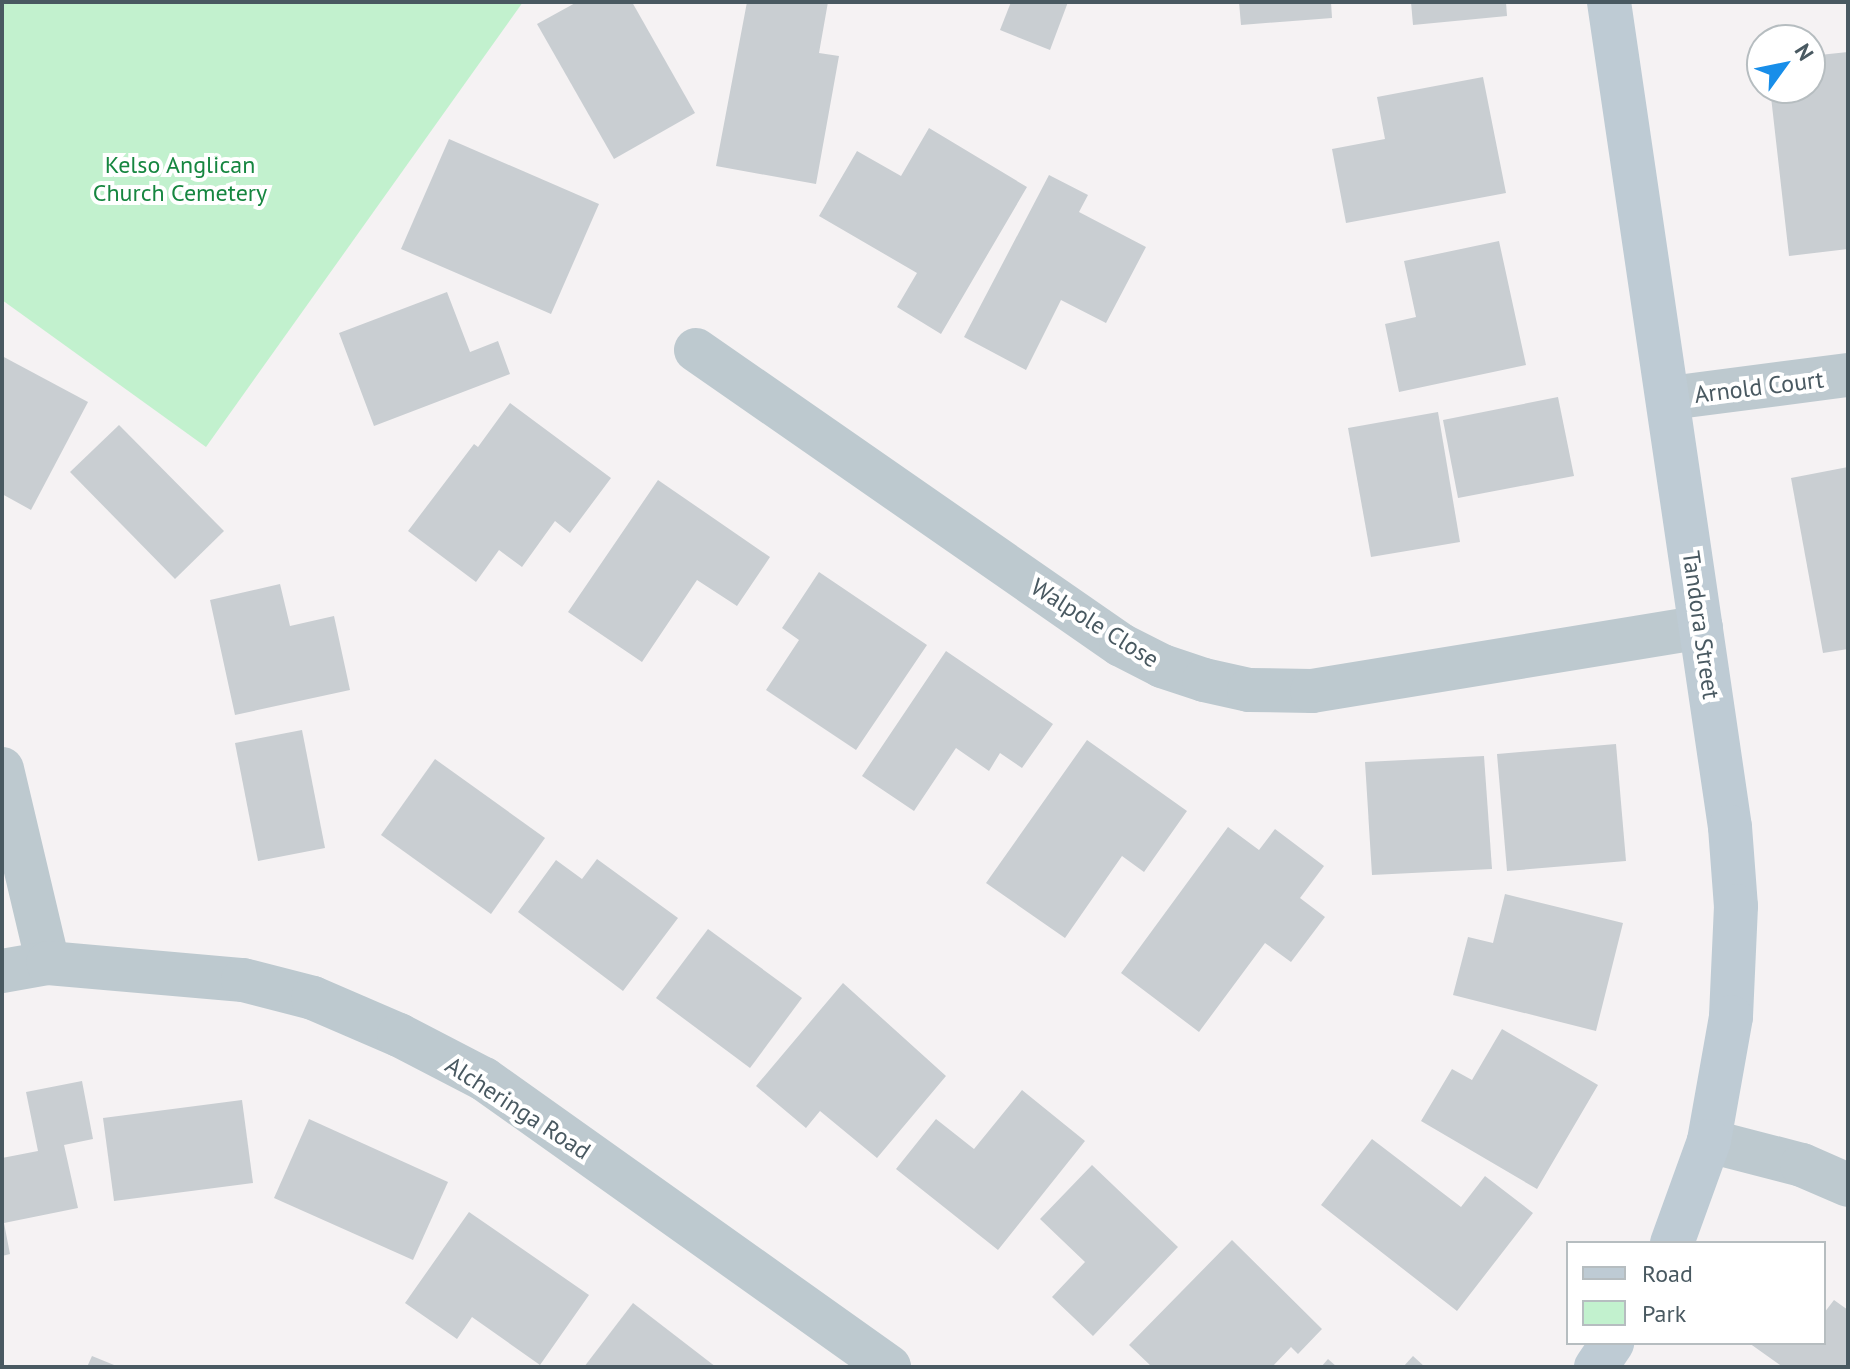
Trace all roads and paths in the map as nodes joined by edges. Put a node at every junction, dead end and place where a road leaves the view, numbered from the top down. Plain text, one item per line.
1 (1609, 2) edge
2 (696, 350) dead end
3 (1848, 375) edge
4 (1670, 398) junction
5 (1701, 627) junction
6 (2, 769) edge
7 (48, 963) junction
8 (2, 971) edge
9 (1709, 1141) junction
10 (1848, 1185) edge
11 (1673, 1241) edge
12 (1611, 1345) edge
13 (889, 1367) edge
14 (1596, 1367) edge

1 - 4 street, Tandora Street
2 - 5 street, Walpole Close
3 - 4 street, Arnold Court
4 - 5 street, Tandora Street
5 - 9 street, Tandora Street
6 - 7 street
7 - 8 street, Alcheringa Road
7 - 13 street, Alcheringa Road
9 - 10 street
9 - 11 street, Tandora Street
12 - 14 street

